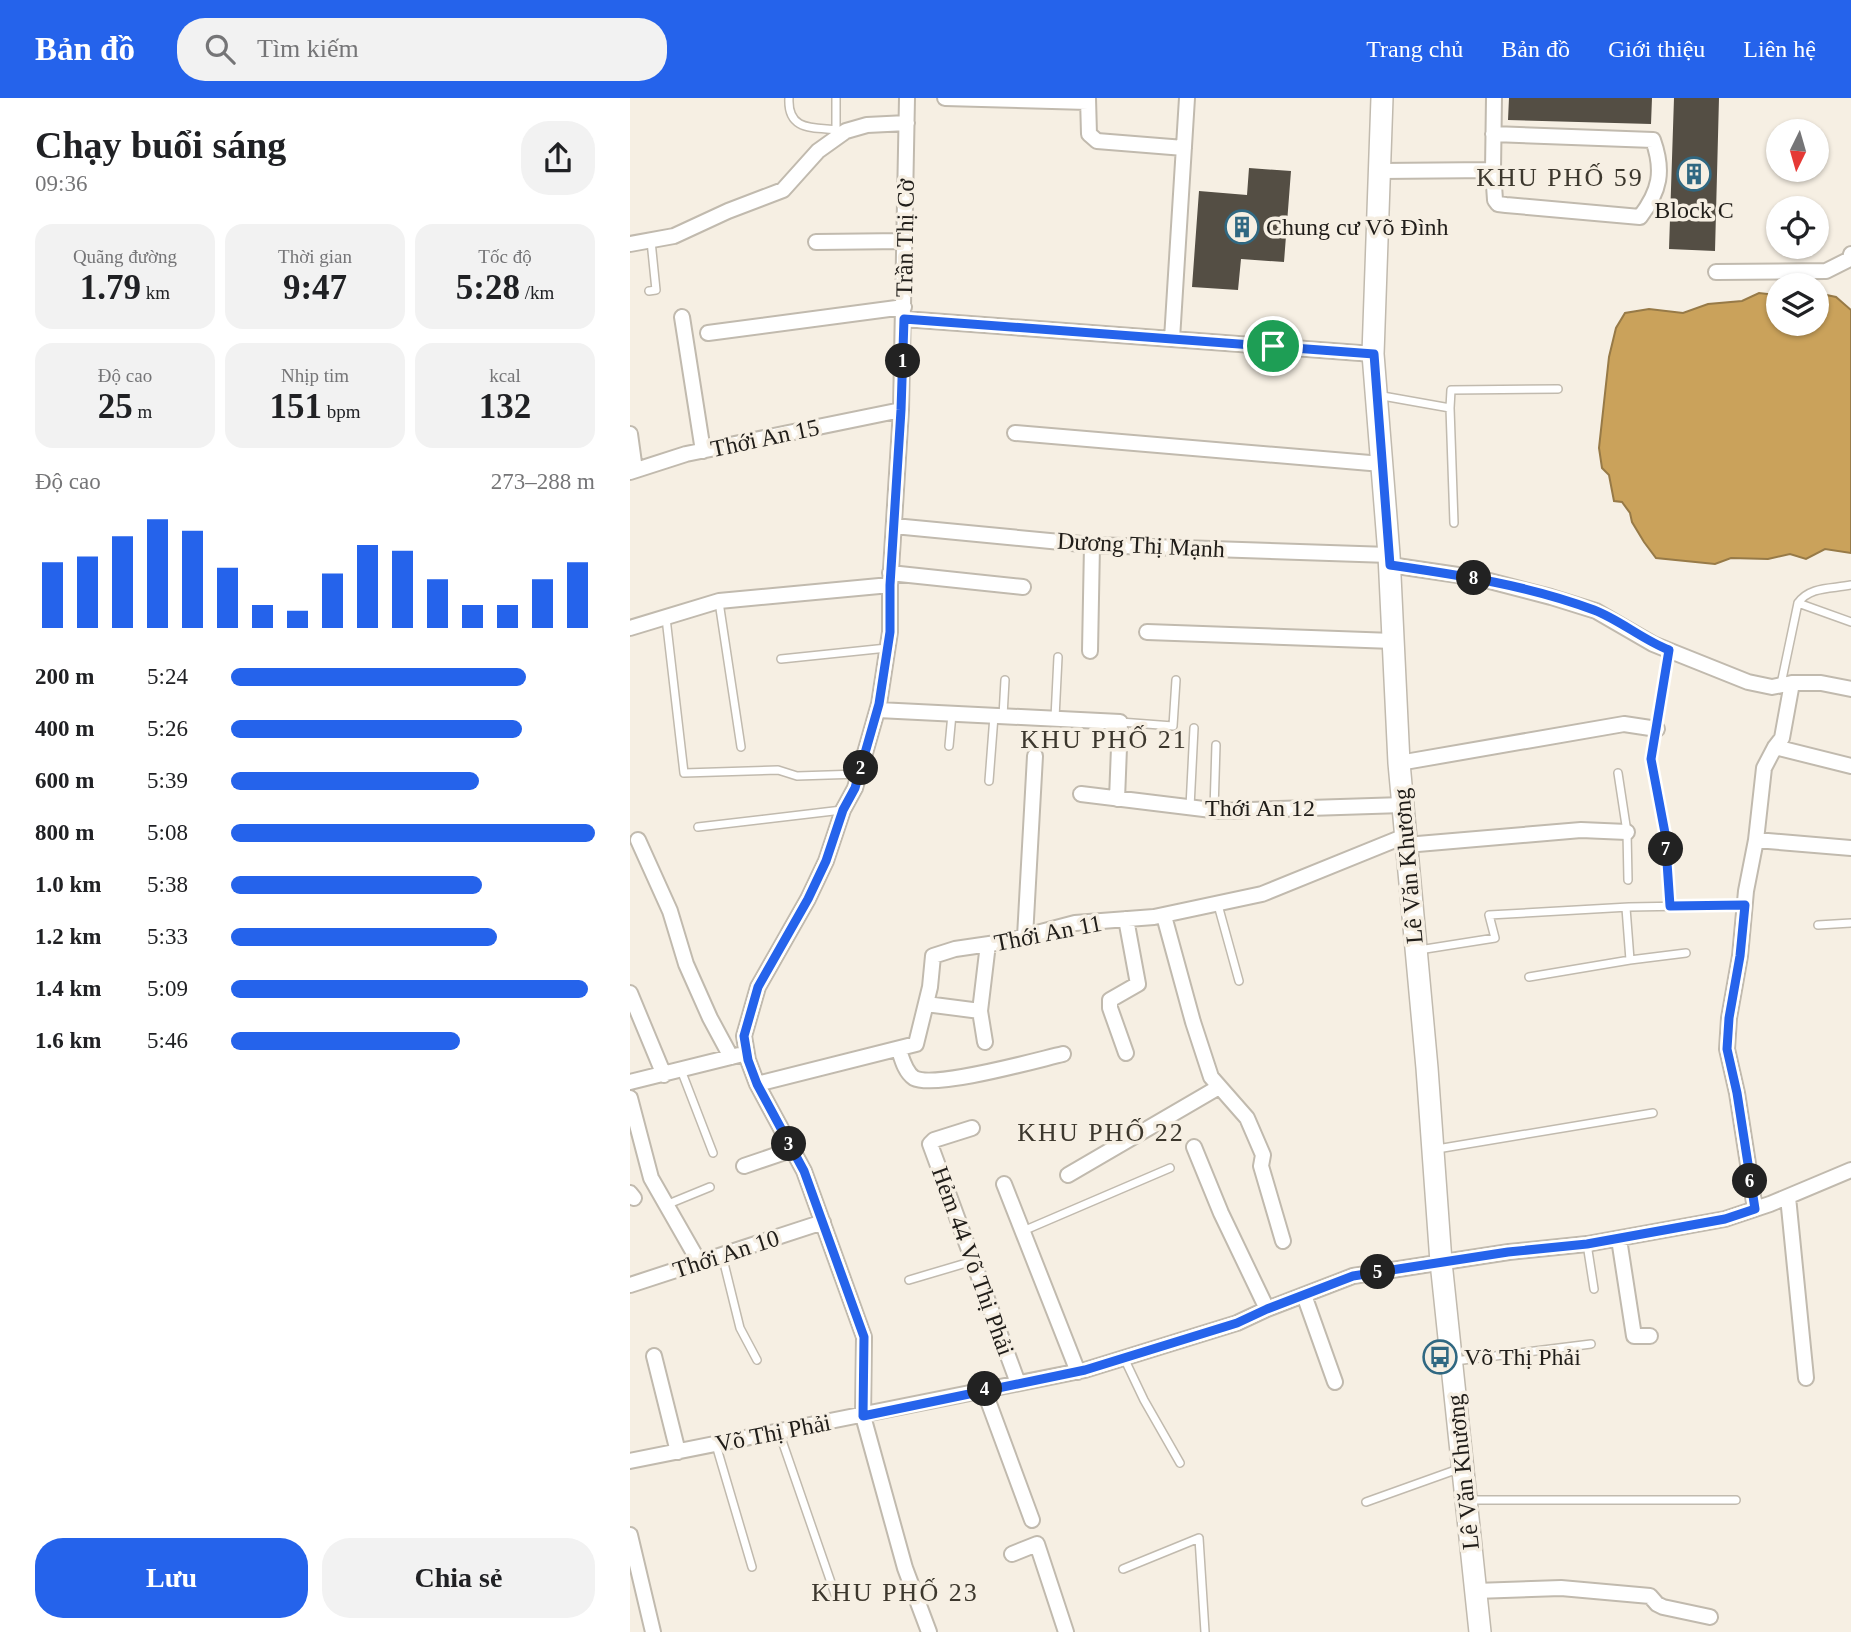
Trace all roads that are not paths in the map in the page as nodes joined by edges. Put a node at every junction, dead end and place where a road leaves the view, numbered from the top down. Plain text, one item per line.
1 (789, 98) edge
2 (836, 98) edge
3 (907, 98) edge
4 (945, 98) edge
5 (1187, 98) edge
6 (1382, 98) edge
7 (1494, 98) edge
8 (1088, 100) edge
9 (907, 123) junction
10 (841, 130) junction
11 (1493, 134) junction
12 (1184, 148) junction
13 (1493, 170) junction
14 (1380, 171) junction
15 (651, 240) junction
16 (905, 241) junction
17 (816, 242) dead end
18 (630, 244) edge
19 (1851, 254) edge
20 (1716, 272) dead end
21 (649, 291) dead end
22 (904, 313) junction
23 (682, 317) dead end
24 (708, 334) dead end
25 (1172, 339) junction
26 (1374, 354) junction
27 (1558, 389) dead end
28 (1377, 394) junction
29 (1450, 408) junction
30 (901, 410) junction
31 (1015, 433) dead end
32 (630, 434) edge
33 (703, 450) junction
34 (1382, 464) junction
35 (633, 471) edge
36 (1454, 523) dead end
37 (894, 526) junction
38 (1092, 545) junction
39 (1390, 560) junction
40 (890, 579) junction
41 (1851, 585) edge
42 (1023, 587) dead end
43 (719, 601) junction
44 (1798, 603) junction
45 (666, 617) junction
46 (1851, 622) edge
47 (630, 628) edge
48 (1147, 632) dead end
49 (1393, 641) junction
50 (887, 648) junction
51 (1669, 650) junction
52 (1090, 651) dead end
53 (1058, 657) dead end
54 (781, 659) dead end
55 (1005, 680) dead end
56 (1176, 680) dead end
57 (1786, 684) junction
58 (1851, 689) edge
59 (878, 710) junction
60 (952, 713) junction
61 (998, 716) junction
62 (1055, 718) junction
63 (1121, 722) junction
64 (1194, 728) dead end
65 (1657, 729) junction
66 (1216, 745) dead end
67 (948, 746) dead end
68 (741, 747) dead end
69 (1774, 747) junction
70 (1035, 756) dead end
71 (1399, 763) junction
72 (1851, 766) edge
73 (1618, 773) dead end
74 (859, 774) junction
75 (989, 781) dead end
76 (1081, 794) dead end
77 (1117, 799) junction
78 (1403, 805) junction
79 (1190, 807) junction
80 (843, 810) junction
81 (1214, 810) junction
82 (698, 827) dead end
83 (1627, 832) junction
84 (638, 840) dead end
85 (1405, 840) junction
86 (1756, 840) junction
87 (1851, 848) edge
88 (1628, 880) dead end
89 (1218, 905) junction
90 (1745, 905) junction
91 (1670, 906) junction
92 (1626, 908) junction
93 (1164, 916) junction
94 (1126, 919) junction
95 (1851, 923) edge
96 (1818, 925) dead end
97 (1025, 937) junction
98 (988, 944) junction
99 (1415, 951) junction
100 (1686, 953) dead end
101 (1630, 960) junction
102 (1529, 977) dead end
103 (1239, 981) dead end
104 (630, 993) edge
105 (926, 1004) junction
106 (979, 1011) junction
107 (985, 1042) dead end
108 (899, 1050) junction
109 (747, 1053) junction
110 (1126, 1053) dead end
111 (1063, 1054) dead end
112 (731, 1058) junction
113 (681, 1070) junction
114 (664, 1074) junction
115 (630, 1082) edge
116 (757, 1084) junction
117 (1219, 1087) junction
118 (630, 1098) edge
119 (1653, 1112) dead end
120 (972, 1128) dead end
121 (1194, 1147) dead end
122 (1433, 1149) junction
123 (792, 1150) junction
124 (713, 1153) dead end
125 (744, 1167) dead end
126 (1170, 1168) dead end
127 (1851, 1170) edge
128 (1068, 1175) dead end
129 (1004, 1184) dead end
130 (710, 1187) dead end
131 (1788, 1197) junction
132 (666, 1205) junction
133 (1755, 1209) junction
134 (823, 1222) junction
135 (1023, 1231) junction
136 (1619, 1239) junction
137 (1283, 1241) dead end
138 (1587, 1244) junction
139 (722, 1255) junction
140 (973, 1261) junction
141 (699, 1262) junction
142 (1441, 1262) junction
143 (909, 1280) dead end
144 (630, 1285) edge
145 (1594, 1289) dead end
146 (1304, 1295) junction
147 (1267, 1309) junction
148 (1650, 1336) dead end
149 (1591, 1344) dead end
150 (654, 1356) dead end
151 (1124, 1358) junction
152 (757, 1360) dead end
153 (1451, 1361) junction
154 (1078, 1372) junction
155 (1805, 1378) dead end
156 (1335, 1382) dead end
157 (1018, 1383) junction
158 (984, 1390) junction
159 (863, 1416) junction
160 (779, 1432) junction
161 (716, 1445) junction
162 (678, 1452) junction
163 (630, 1461) edge
164 (1180, 1463) dead end
165 (1462, 1468) junction
166 (1466, 1500) junction
167 (1736, 1500) dead end
168 (1366, 1502) dead end
169 (1032, 1520) dead end
170 (630, 1535) edge
171 (1012, 1554) dead end
172 (752, 1567) dead end
173 (1123, 1569) dead end
174 (1475, 1591) junction
175 (835, 1594) dead end
176 (1710, 1616) dead end
177 (653, 1632) edge
178 (929, 1632) edge
179 (1066, 1632) edge
180 (1205, 1632) edge
181 (1480, 1632) edge

1 - 10 lane
2 - 10 lane
3 - 9 street, Trần Thị Cờ
4 - 8 street
5 - 12 street
6 - 14 main road, Lê Văn Khương
7 - 11 street
8 - 12 street
9 - 10 street
9 - 16 street, Trần Thị Cờ
10 - 15 street
11 - 13 street
11 - 13 street
12 - 25 street
13 - 14 street
14 - 26 main road, Lê Văn Khương
15 - 18 street
15 - 21 lane
16 - 17 street
16 - 22 street, Trần Thị Cờ
19 - 20 street
22 - 24 street
22 - 25 street
22 - 30 street, Trần Thị Cờ
23 - 33 street
25 - 26 street
26 - 28 main road, Lê Văn Khương
27 - 29 lane
28 - 29 lane
28 - 34 main road, Lê Văn Khương
29 - 36 lane
30 - 33 street, Thới An 15
30 - 37 street, Trần Thị Cờ
31 - 34 street
32 - 35 street
33 - 35 street, Thới An 15
34 - 39 main road, Lê Văn Khương
37 - 38 street, Dương Thị Mạnh
37 - 40 street, Trần Thị Cờ
38 - 39 street, Dương Thị Mạnh
38 - 52 street
39 - 49 main road, Lê Văn Khương
39 - 51 street, Dương Thị Mạnh
40 - 42 street
40 - 43 street
40 - 50 street, Trần Thị Cờ
41 - 44 lane
43 - 45 street
43 - 68 lane
44 - 46 lane
44 - 57 lane
45 - 47 street
45 - 74 lane
48 - 49 street
49 - 71 main road, Lê Văn Khương
50 - 54 lane
50 - 59 street, Trần Thị Cờ
51 - 57 street, Dương Thị Mạnh
51 - 65 lane
53 - 62 lane
55 - 61 lane
56 - 63 lane
57 - 58 street, Dương Thị Mạnh
57 - 69 street
59 - 60 street
59 - 74 street, Trần Thị Cờ
60 - 61 street
60 - 67 lane
61 - 62 street
61 - 75 lane
62 - 63 street
63 - 77 street
64 - 79 lane
65 - 71 street
65 - 91 lane
66 - 81 lane
69 - 72 street
69 - 86 street
70 - 97 street
71 - 78 main road, Lê Văn Khương
73 - 83 lane
74 - 80 street, Trần Thị Cờ
76 - 77 street, Thới An 12
77 - 79 street, Thới An 12
78 - 81 street, Thới An 12
78 - 85 main road, Lê Văn Khương
79 - 81 street, Thới An 12
80 - 82 lane
80 - 109 street, Trần Thị Cờ
83 - 85 street, Thới An 11
83 - 88 lane
84 - 112 street
85 - 89 street, Thới An 11
85 - 99 main road, Lê Văn Khương
86 - 87 street
86 - 90 street
89 - 93 street, Thới An 11
89 - 103 lane
90 - 91 lane
90 - 133 street
91 - 92 lane
92 - 99 lane
92 - 101 lane
93 - 94 street, Thới An 11
93 - 117 street
94 - 97 street, Thới An 11
94 - 110 street
95 - 96 lane
97 - 98 street, Thới An 11
98 - 105 street, Thới An 11
98 - 106 street
99 - 122 main road, Lê Văn Khương
100 - 101 lane
101 - 102 lane
104 - 114 street
105 - 106 street
105 - 108 street, Thới An 11
106 - 107 street
108 - 111 street
108 - 116 street
109 - 112 street
109 - 116 street, Trần Thị Cờ
112 - 113 street
113 - 114 street
113 - 124 lane
114 - 115 street
116 - 123 street, Trần Thị Cờ
117 - 128 street
117 - 137 street
118 - 132 street
119 - 122 lane
120 - 140 street, Hẻm 44 Võ Thị Phải
121 - 147 street
122 - 142 main road, Lê Văn Khương
123 - 125 street
123 - 134 street, Trần Thị Cờ
126 - 135 lane
127 - 131 street, Võ Thị Phải
129 - 135 street
130 - 132 lane
131 - 133 street, Võ Thị Phải
131 - 155 street
132 - 141 street
133 - 136 street, Võ Thị Phải
134 - 139 street, Thới An 10
134 - 159 street, Trần Thị Cờ
135 - 154 street
136 - 138 street, Võ Thị Phải
136 - 148 street
138 - 142 street, Võ Thị Phải
138 - 145 lane
139 - 141 street, Thới An 10
139 - 152 lane
140 - 143 lane
140 - 157 street, Hẻm 44 Võ Thị Phải
141 - 144 street, Thới An 10
142 - 146 street, Võ Thị Phải
142 - 153 main road, Lê Văn Khương
146 - 147 street, Võ Thị Phải
146 - 156 street
147 - 151 street, Võ Thị Phải
149 - 153 lane
150 - 162 street
151 - 154 street, Võ Thị Phải
151 - 164 lane
153 - 165 main road, Lê Văn Khương
154 - 157 street, Võ Thị Phải
157 - 158 street, Võ Thị Phải
158 - 159 street, Võ Thị Phải
158 - 169 street
159 - 160 street, Võ Thị Phải
159 - 178 street, Trần Thị Cờ
160 - 161 street, Võ Thị Phải
160 - 175 lane
161 - 162 street, Võ Thị Phải
161 - 172 lane
162 - 163 street, Võ Thị Phải
165 - 166 main road, Lê Văn Khương
165 - 168 lane
166 - 167 lane
166 - 174 main road, Lê Văn Khương
170 - 177 street
171 - 179 street
173 - 180 lane
174 - 176 street
174 - 181 main road, Lê Văn Khương

